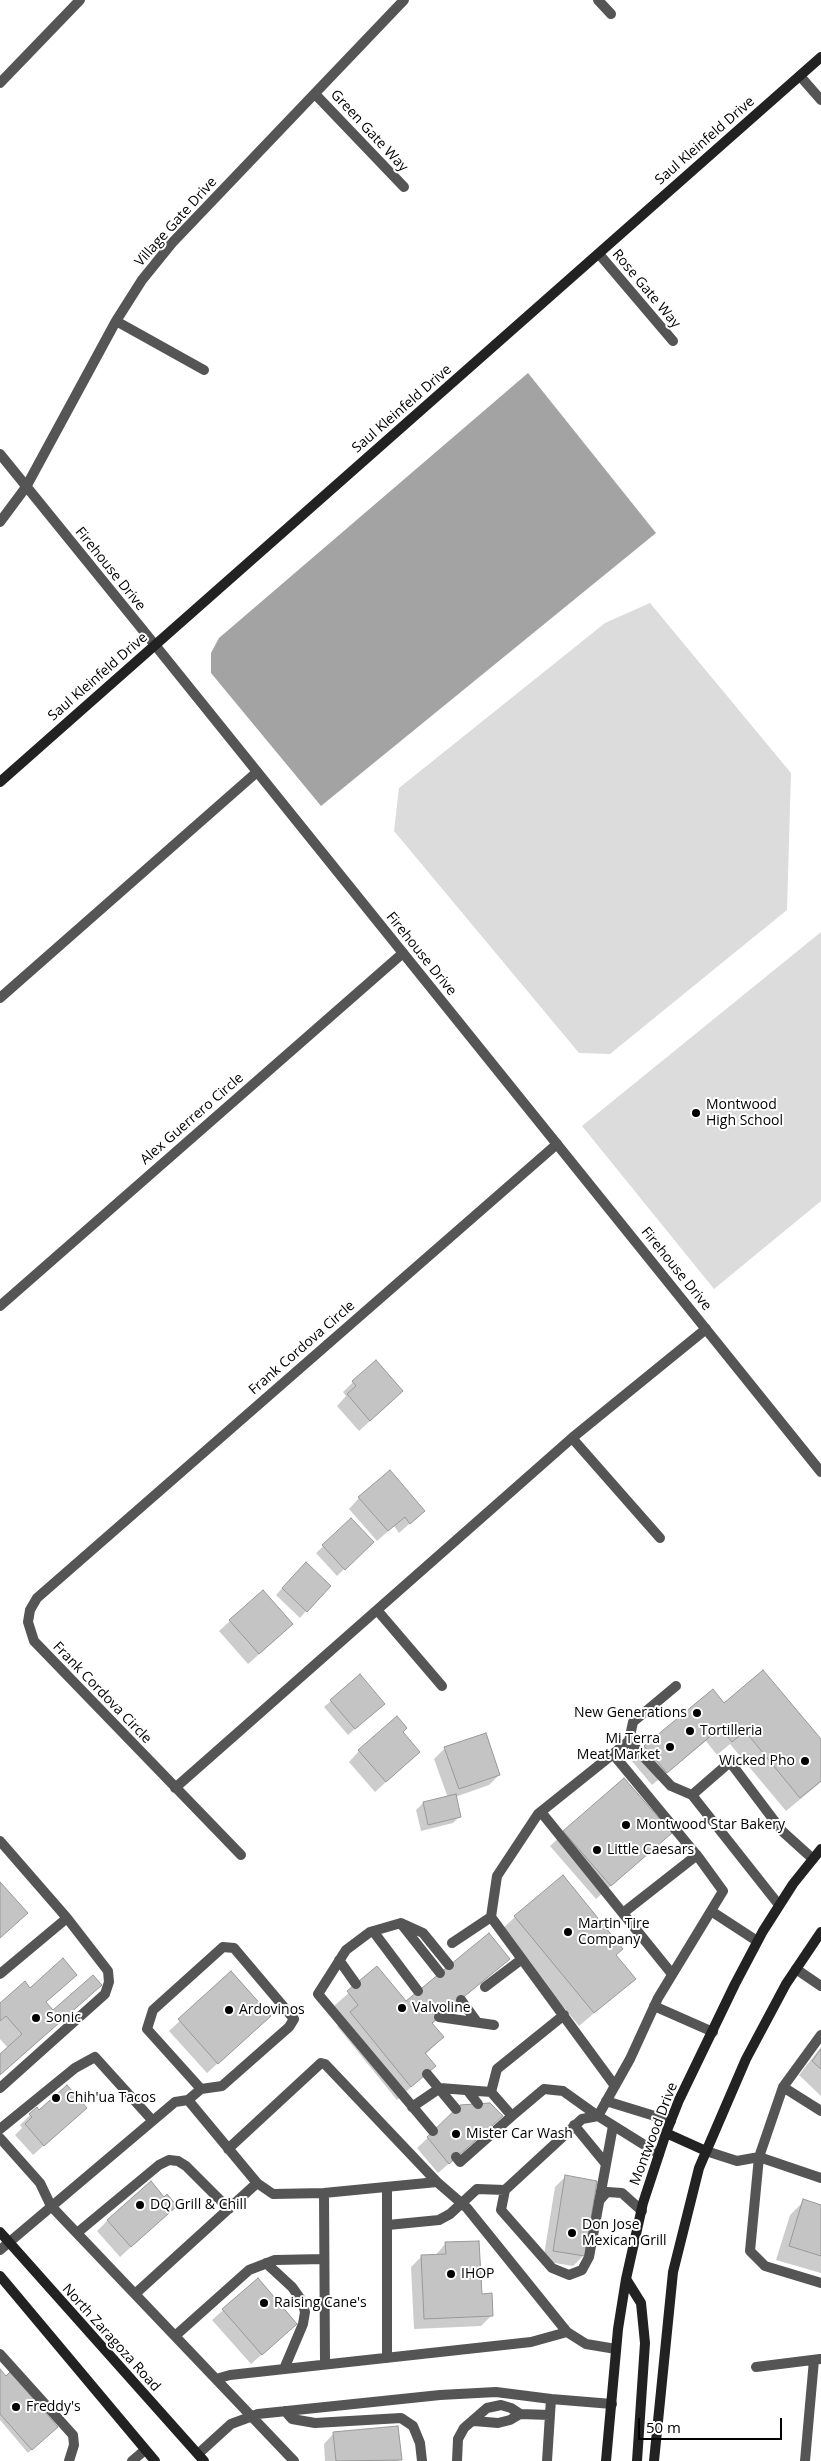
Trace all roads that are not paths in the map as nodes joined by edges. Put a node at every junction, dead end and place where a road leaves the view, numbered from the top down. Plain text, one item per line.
1 (80, 0) edge
2 (404, 0) edge
3 (598, 0) edge
4 (611, 14) dead end
5 (821, 57) edge
6 (800, 76) junction
7 (0, 83) edge
8 (315, 94) junction
9 (821, 100) edge
10 (404, 187) dead end
11 (599, 254) junction
12 (116, 321) junction
13 (673, 341) dead end
14 (204, 370) dead end
15 (0, 454) edge
16 (26, 487) junction
17 (0, 522) edge
18 (155, 645) junction
19 (257, 772) junction
20 (0, 782) edge
21 (402, 953) junction
22 (0, 998) edge
23 (557, 1144) junction
24 (0, 1306) edge
25 (706, 1329) junction
26 (572, 1438) junction
27 (821, 1472) edge
28 (660, 1538) dead end
29 (377, 1610) junction
30 (442, 1686) dead end
31 (676, 1686) dead end
32 (630, 1741) junction
33 (613, 1754) junction
34 (174, 1788) junction
35 (692, 1795) junction
36 (541, 1812) junction
37 (0, 1841) edge
38 (821, 1849) edge
39 (241, 1855) dead end
40 (696, 1855) junction
41 (813, 1859) junction
42 (779, 1905) junction
43 (710, 1911) junction
44 (623, 1913) junction
45 (491, 1917) junction
46 (67, 1918) junction
47 (401, 1923) junction
48 (373, 1931) junction
49 (821, 1932) edge
50 (757, 1941) junction
51 (452, 1943) dead end
52 (522, 1959) junction
53 (339, 1960) junction
54 (449, 1965) dead end
55 (796, 1969) junction
56 (440, 1973) dead end
57 (0, 1974) edge
58 (672, 1974) junction
59 (356, 1984) dead end
60 (821, 1986) edge
61 (484, 1988) dead end
62 (418, 1991) dead end
63 (461, 2000) dead end
64 (654, 2006) junction
65 (564, 2016) junction
66 (439, 2017) dead end
67 (477, 2022) junction
68 (494, 2025) dead end
69 (712, 2032) junction
70 (821, 2035) edge
71 (428, 2074) dead end
72 (615, 2086) junction
73 (783, 2087) junction
74 (0, 2088) edge
75 (440, 2088) junction
76 (201, 2090) junction
77 (467, 2090) junction
78 (490, 2092) junction
79 (188, 2100) junction
80 (606, 2102) junction
81 (478, 2104) dead end
82 (412, 2107) junction
83 (456, 2109) dead end
84 (821, 2111) edge
85 (512, 2116) junction
86 (598, 2116) junction
87 (152, 2120) junction
88 (671, 2121) junction
89 (574, 2125) junction
90 (613, 2126) junction
91 (0, 2129) edge
92 (433, 2131) dead end
93 (666, 2133) junction
94 (0, 2138) edge
95 (228, 2149) junction
96 (706, 2151) junction
97 (659, 2154) junction
98 (456, 2157) dead end
99 (759, 2157) junction
100 (606, 2164) junction
101 (821, 2178) edge
102 (437, 2182) junction
103 (257, 2183) junction
104 (387, 2187) junction
105 (505, 2190) junction
106 (324, 2193) junction
107 (600, 2200) junction
108 (462, 2203) junction
109 (51, 2206) junction
110 (228, 2209) junction
111 (642, 2211) junction
112 (388, 2225) junction
113 (0, 2232) edge
114 (77, 2233) junction
115 (9, 2243) junction
116 (0, 2250) edge
117 (324, 2259) junction
118 (266, 2263) junction
119 (0, 2276) edge
120 (626, 2279) junction
121 (821, 2283) edge
122 (135, 2294) junction
123 (567, 2332) junction
124 (175, 2336) junction
125 (616, 2349) junction
126 (0, 2354) edge
127 (387, 2358) junction
128 (818, 2360) edge
129 (324, 2364) junction
130 (756, 2367) dead end
131 (284, 2369) junction
132 (216, 2379) junction
133 (551, 2399) junction
134 (612, 2404) junction
135 (285, 2411) junction
136 (520, 2414) junction
137 (251, 2415) junction
138 (550, 2415) junction
139 (474, 2421) junction
140 (145, 2450) junction
141 (201, 2458) edge
142 (69, 2461) edge
143 (132, 2461) edge
144 (155, 2461) edge
145 (294, 2461) edge
146 (422, 2461) edge
147 (457, 2461) edge
148 (547, 2461) edge
149 (606, 2461) edge
150 (637, 2461) edge
151 (654, 2461) edge
152 (805, 2461) edge

1 - 7 street
2 - 8 street, Village Gate Drive
3 - 4 street
5 - 6 main road, Saul Kleinfeld Drive
6 - 9 street
6 - 11 main road, Saul Kleinfeld Drive
8 - 10 street, Green Gate Way
8 - 12 street, Village Gate Drive
11 - 13 street, Rose Gate Way
11 - 18 main road, Saul Kleinfeld Drive
12 - 14 street
12 - 16 street, Village Gate Drive
15 - 16 street, Firehouse Drive
16 - 17 street, Village Gate Drive
16 - 18 street, Firehouse Drive
18 - 19 street, Firehouse Drive
18 - 20 main road, Saul Kleinfeld Drive
19 - 21 street, Firehouse Drive
19 - 22 street
21 - 23 street, Firehouse Drive
21 - 24 street, Alex Guerrero Circle
23 - 25 street, Firehouse Drive
23 - 34 street, Frank Cordova Circle
25 - 26 street
25 - 27 street, Firehouse Drive
26 - 28 street
26 - 29 street
29 - 30 street
29 - 34 street
31 - 32 street
32 - 33 street
32 - 35 street
33 - 36 street
33 - 40 street
34 - 39 street, Frank Cordova Circle
35 - 41 street
35 - 42 street
36 - 44 street
36 - 45 street
37 - 46 street
38 - 41 main road, Montwood Drive
40 - 43 street
40 - 44 street
41 - 42 main road, Montwood Drive
42 - 50 main road, Montwood Drive
43 - 50 street
43 - 58 street
44 - 58 street
45 - 51 street
45 - 52 street
46 - 57 street
46 - 74 street
47 - 48 street
47 - 54 street
47 - 56 street
48 - 53 street
48 - 62 street
49 - 55 main road
50 - 69 main road, Montwood Drive
52 - 61 street
52 - 65 street
53 - 59 street
53 - 82 street
55 - 60 street
55 - 96 main road
58 - 64 street
63 - 67 street
64 - 69 street
64 - 72 street
65 - 72 street
65 - 78 street
66 - 67 street
67 - 68 street
69 - 88 main road, Montwood Drive
70 - 73 street
71 - 75 street
72 - 80 street
73 - 84 street
73 - 99 street
75 - 77 street
75 - 82 street
75 - 83 street
76 - 76 street
76 - 79 street
77 - 78 street
77 - 81 street
78 - 85 street
79 - 87 street
79 - 95 street
80 - 86 street
80 - 88 street
82 - 92 street
85 - 86 street
85 - 98 street
86 - 89 street
86 - 90 street
87 - 91 street
87 - 109 street
88 - 93 main road, Montwood Drive
89 - 100 street
89 - 105 street
90 - 97 street
90 - 100 street
93 - 96 main road
93 - 97 main road, Montwood Drive
94 - 109 street
95 - 102 street
95 - 103 street
96 - 99 street
96 - 151 main road
97 - 111 main road, Montwood Drive
99 - 101 street
99 - 121 street
100 - 107 street
102 - 104 street
102 - 108 street
103 - 106 street
103 - 110 street
104 - 106 street
104 - 112 street
105 - 107 street
105 - 108 street
106 - 117 street
107 - 111 street
108 - 112 street
108 - 123 street
109 - 114 street
109 - 115 street
110 - 114 street
110 - 122 street
111 - 120 main road, Montwood Drive
112 - 127 street
113 - 115 main road, North Zaragoza Road
114 - 122 street
115 - 116 street
115 - 141 main road, North Zaragoza Road
117 - 118 street
117 - 129 street
118 - 124 street
118 - 131 street
119 - 140 main road
120 - 125 main road, Montwood Drive
120 - 150 main road
122 - 124 street
123 - 125 street
123 - 127 street
124 - 132 street
125 - 134 main road, Montwood Drive
126 - 142 street
127 - 129 street
128 - 130 street
128 - 152 street
129 - 131 street
131 - 132 street
132 - 137 street
133 - 134 street
133 - 135 street
133 - 138 street
134 - 149 main road, Montwood Drive
135 - 137 street
135 - 146 street
136 - 138 street
136 - 139 street
136 - 139 street
137 - 141 street
137 - 145 street
138 - 148 street
139 - 147 street
140 - 143 street
140 - 144 main road

